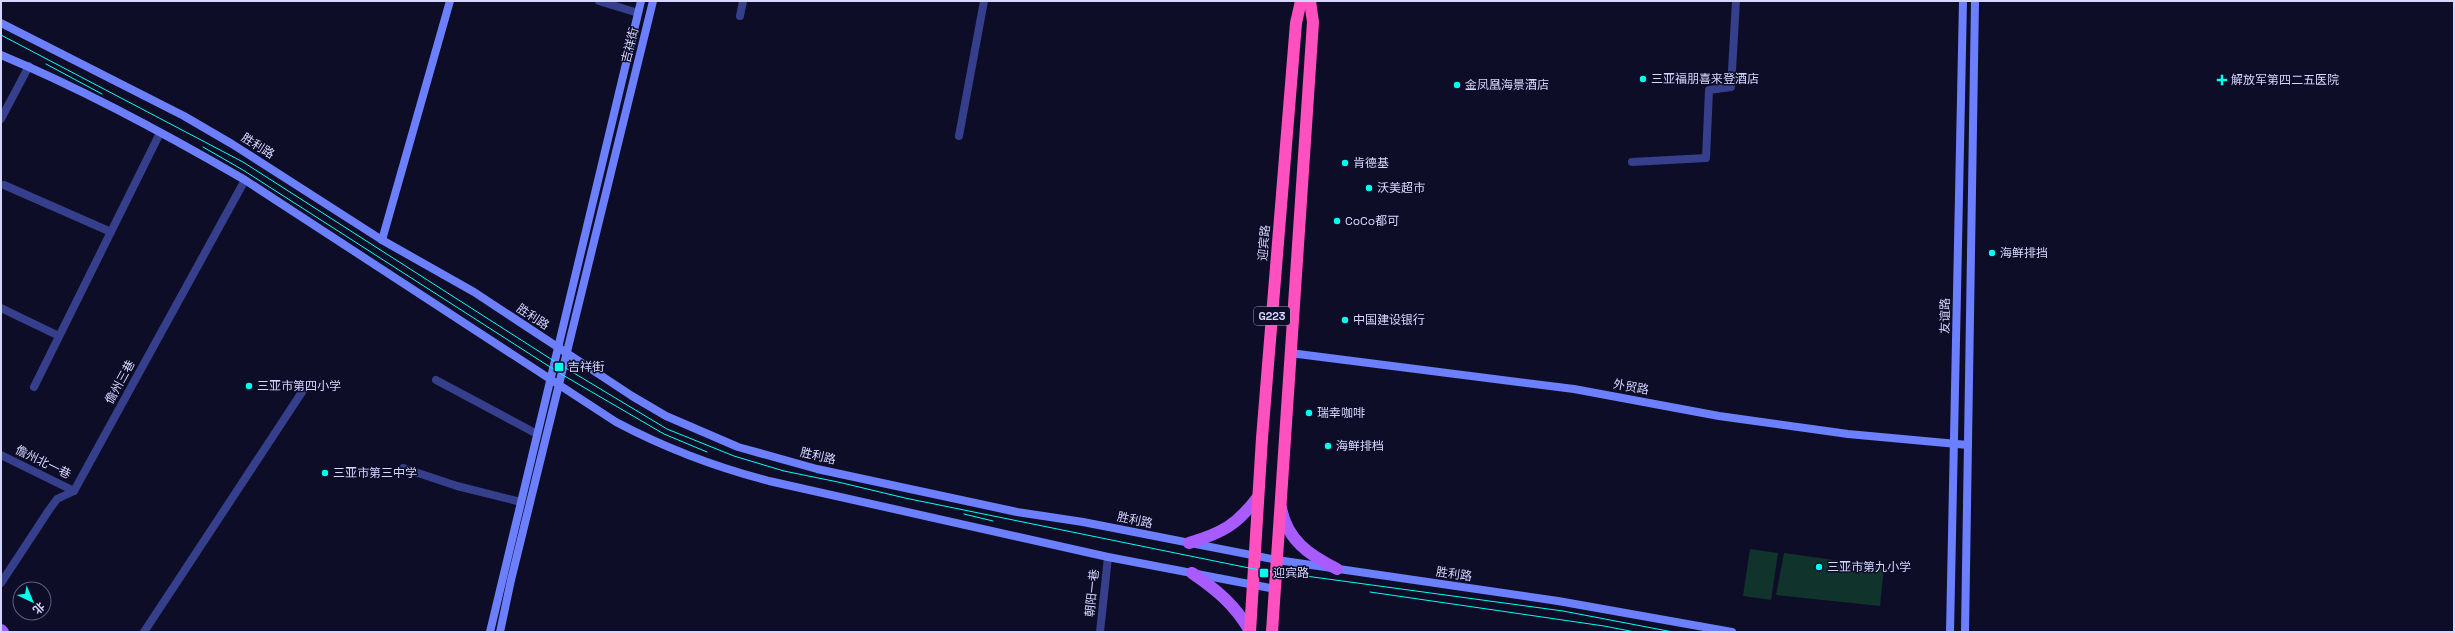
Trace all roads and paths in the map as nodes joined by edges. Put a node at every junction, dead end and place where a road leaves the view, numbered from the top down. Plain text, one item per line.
1 (450, 1) edge
2 (599, 1) edge
3 (641, 1) edge
4 (653, 1) edge
5 (743, 1) edge
6 (984, 1) edge
7 (1300, 1) edge
8 (1310, 1) edge
9 (1736, 1) edge
10 (1963, 1) edge
11 (1975, 1) edge
12 (638, 13) junction
13 (740, 16) dead end
14 (1, 23) edge
15 (1, 55) edge
16 (29, 66) junction
17 (1, 119) edge
18 (160, 133) junction
19 (959, 136) dead end
20 (1632, 162) dead end
21 (245, 180) junction
22 (4, 185) dead end
23 (111, 232) junction
24 (382, 240) junction
25 (1, 308) edge
26 (59, 336) junction
27 (557, 347) junction
28 (566, 353) junction
29 (1290, 353) junction
30 (436, 380) dead end
31 (550, 380) junction
32 (558, 385) junction
33 (34, 387) dead end
34 (302, 392) dead end
35 (537, 434) junction
36 (1955, 445) junction
37 (1968, 445) junction
38 (1, 455) edge
39 (403, 468) dead end
40 (74, 491) junction
41 (1258, 497) junction
42 (521, 502) junction
43 (1281, 506) junction
44 (1189, 543) junction
45 (1255, 556) junction
46 (1108, 557) junction
47 (1277, 560) junction
48 (1337, 569) junction
49 (1192, 573) junction
50 (1, 583) edge
51 (1253, 585) junction
52 (1276, 589) junction
53 (1, 630) edge
54 (4, 632) edge
55 (144, 632) edge
56 (490, 632) edge
57 (500, 632) edge
58 (1100, 632) edge
59 (1250, 632) edge
60 (1272, 632) edge
61 (1732, 632) edge
62 (1950, 632) edge
63 (1965, 632) edge

1 - 24 main road
2 - 12 street
3 - 12 main road, 吉祥街
4 - 28 main road, 吉祥街
5 - 13 street
6 - 19 street
7 - 41 highway, 迎宾路 / G223
8 - 29 highway, G223
9 - 20 street
10 - 36 main road, 友谊路
11 - 37 main road, 友谊路
12 - 27 main road, 吉祥街
14 - 24 main road, 胜利路
15 - 16 main road
16 - 17 street
16 - 18 main road
18 - 21 main road
18 - 23 street
21 - 31 main road
21 - 40 street, 儋州三巷
22 - 23 street
23 - 26 street
24 - 27 main road, 胜利路
25 - 26 street
26 - 33 street
27 - 28 main road, 胜利路
27 - 31 main road, 吉祥街
28 - 32 main road, 吉祥街
28 - 44 main road, 胜利路
29 - 36 main road, 外贸路
29 - 43 highway, G223
30 - 35 street
31 - 32 main road
31 - 35 main road, 吉祥街
32 - 46 main road
32 - 57 main road, 吉祥街
34 - 55 street
35 - 42 main road, 吉祥街
36 - 37 main road, 外贸路
36 - 62 main road, 友谊路
37 - 63 main road, 友谊路
38 - 40 street, 儋州北一巷
39 - 42 street
40 - 50 street
41 - 44 main road
41 - 45 highway, 迎宾路 / G223
42 - 56 main road, 吉祥街
43 - 47 highway, G223
43 - 48 main road
44 - 45 main road, 胜利路
45 - 47 main road, 胜利路
45 - 51 highway, 迎宾路 / G223
46 - 49 main road
46 - 58 street, 朝阳一巷
47 - 48 main road, 胜利路
47 - 52 highway, G223
48 - 61 main road, 胜利路
49 - 51 main road
49 - 59 main road
51 - 52 main road
51 - 59 highway, 迎宾路 / G223
52 - 60 highway, G223
53 - 54 main road

